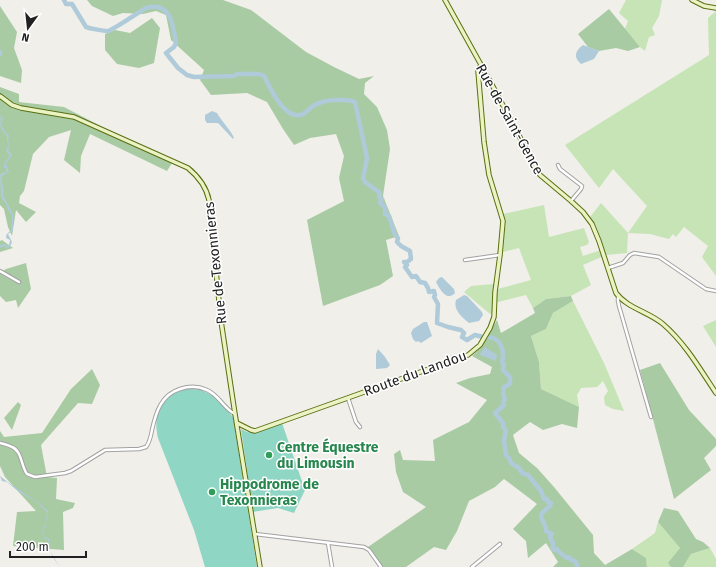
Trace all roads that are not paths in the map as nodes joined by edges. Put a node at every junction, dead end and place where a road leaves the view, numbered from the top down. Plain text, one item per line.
1 (445, 0) edge
2 (692, 0) edge
3 (716, 8) edge
4 (481, 65) junction
5 (0, 96) edge
6 (558, 165) dead end
7 (571, 201) junction
8 (500, 255) junction
9 (465, 260) dead end
10 (608, 268) junction
11 (0, 270) edge
12 (19, 282) dead end
13 (716, 291) edge
14 (618, 297) junction
15 (716, 393) edge
16 (348, 398) junction
17 (235, 414) junction
18 (651, 417) dead end
19 (236, 423) junction
20 (360, 427) dead end
21 (0, 443) edge
22 (254, 534) junction
23 (328, 543) junction
24 (500, 544) dead end
25 (260, 567) edge
26 (332, 567) edge
27 (381, 567) edge
28 (472, 567) edge

1 - 4 street, Rue de Saint-Gence
2 - 3 street
4 - 7 street, Rue de Saint-Gence
4 - 8 street, Route du Landou
5 - 17 street, Rue de Texonnieras
6 - 7 street
7 - 10 street, Rue de Saint-Gence
8 - 9 street
8 - 16 street, Route du Landou
10 - 13 street
10 - 14 street, Rue de Saint-Gence
11 - 12 street
14 - 15 street
14 - 18 street
16 - 19 street, Route du Landou
16 - 20 street
17 - 19 street, Rue de Texonnieras
17 - 21 street
19 - 22 street, Rue de Texonnieras
22 - 23 street
22 - 25 street, Rue de Texonnieras
23 - 26 street
23 - 27 street
24 - 28 street

